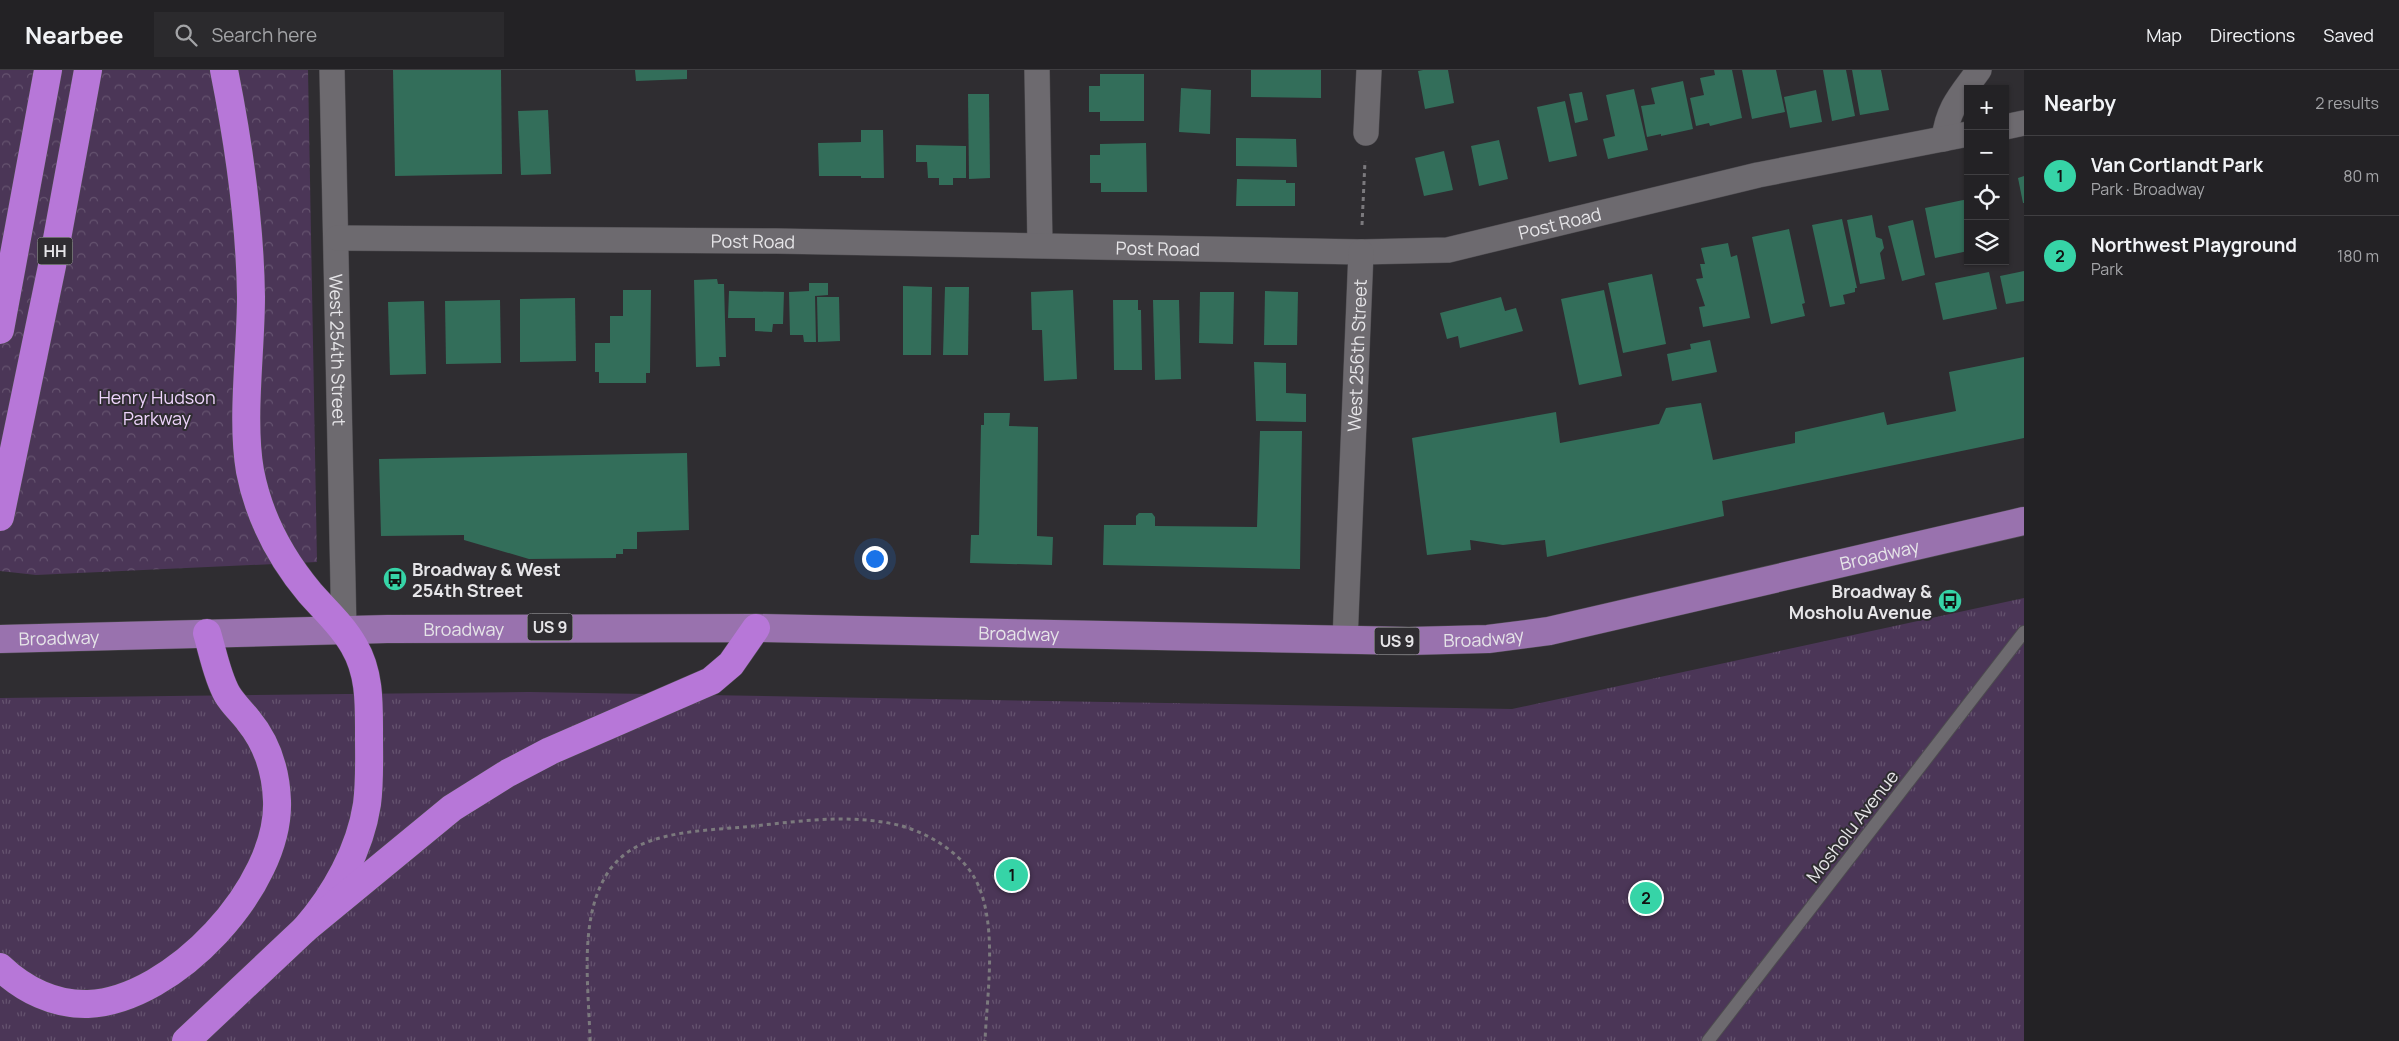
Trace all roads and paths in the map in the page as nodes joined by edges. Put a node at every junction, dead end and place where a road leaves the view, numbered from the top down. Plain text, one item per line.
1 (48, 70) edge
2 (88, 70) edge
3 (224, 70) edge
4 (332, 70) edge
5 (1037, 70) edge
6 (1369, 70) edge
7 (1979, 70) edge
8 (2024, 123) edge
9 (2009, 126) edge
10 (1366, 133) joint
11 (1956, 137) edge
12 (337, 238) junction
13 (1040, 245) junction
14 (1361, 252) junction
15 (0, 330) edge
16 (0, 517) edge
17 (2024, 521) edge
18 (756, 628) junction
19 (344, 631) junction
20 (2024, 632) edge
21 (207, 633) junction
22 (0, 639) edge
23 (1345, 641) junction
24 (305, 929) junction
25 (0, 967) edge
26 (186, 1041) edge
27 (590, 1041) edge
28 (985, 1041) edge
29 (1708, 1041) edge

1 - 15 highway, HH
2 - 16 highway, HH
3 - 19 highway
4 - 12 street, West 254th Street
5 - 13 street
6 - 10 street
7 - 11 street
8 - 9 street
10 - 14 path
11 - 14 street, Post Road
12 - 13 street, Post Road
12 - 19 street, West 254th Street
13 - 14 street, Post Road
14 - 23 street, West 256th Street
17 - 23 main road, Broadway / US 9
18 - 19 main road, Broadway / US 9
18 - 23 main road, Broadway / US 9
18 - 24 highway
19 - 21 main road, Broadway / US 9
19 - 24 highway
20 - 29 lane, Mosholu Avenue
21 - 22 main road, Broadway / US 9
21 - 25 highway
24 - 26 highway
27 - 28 path

